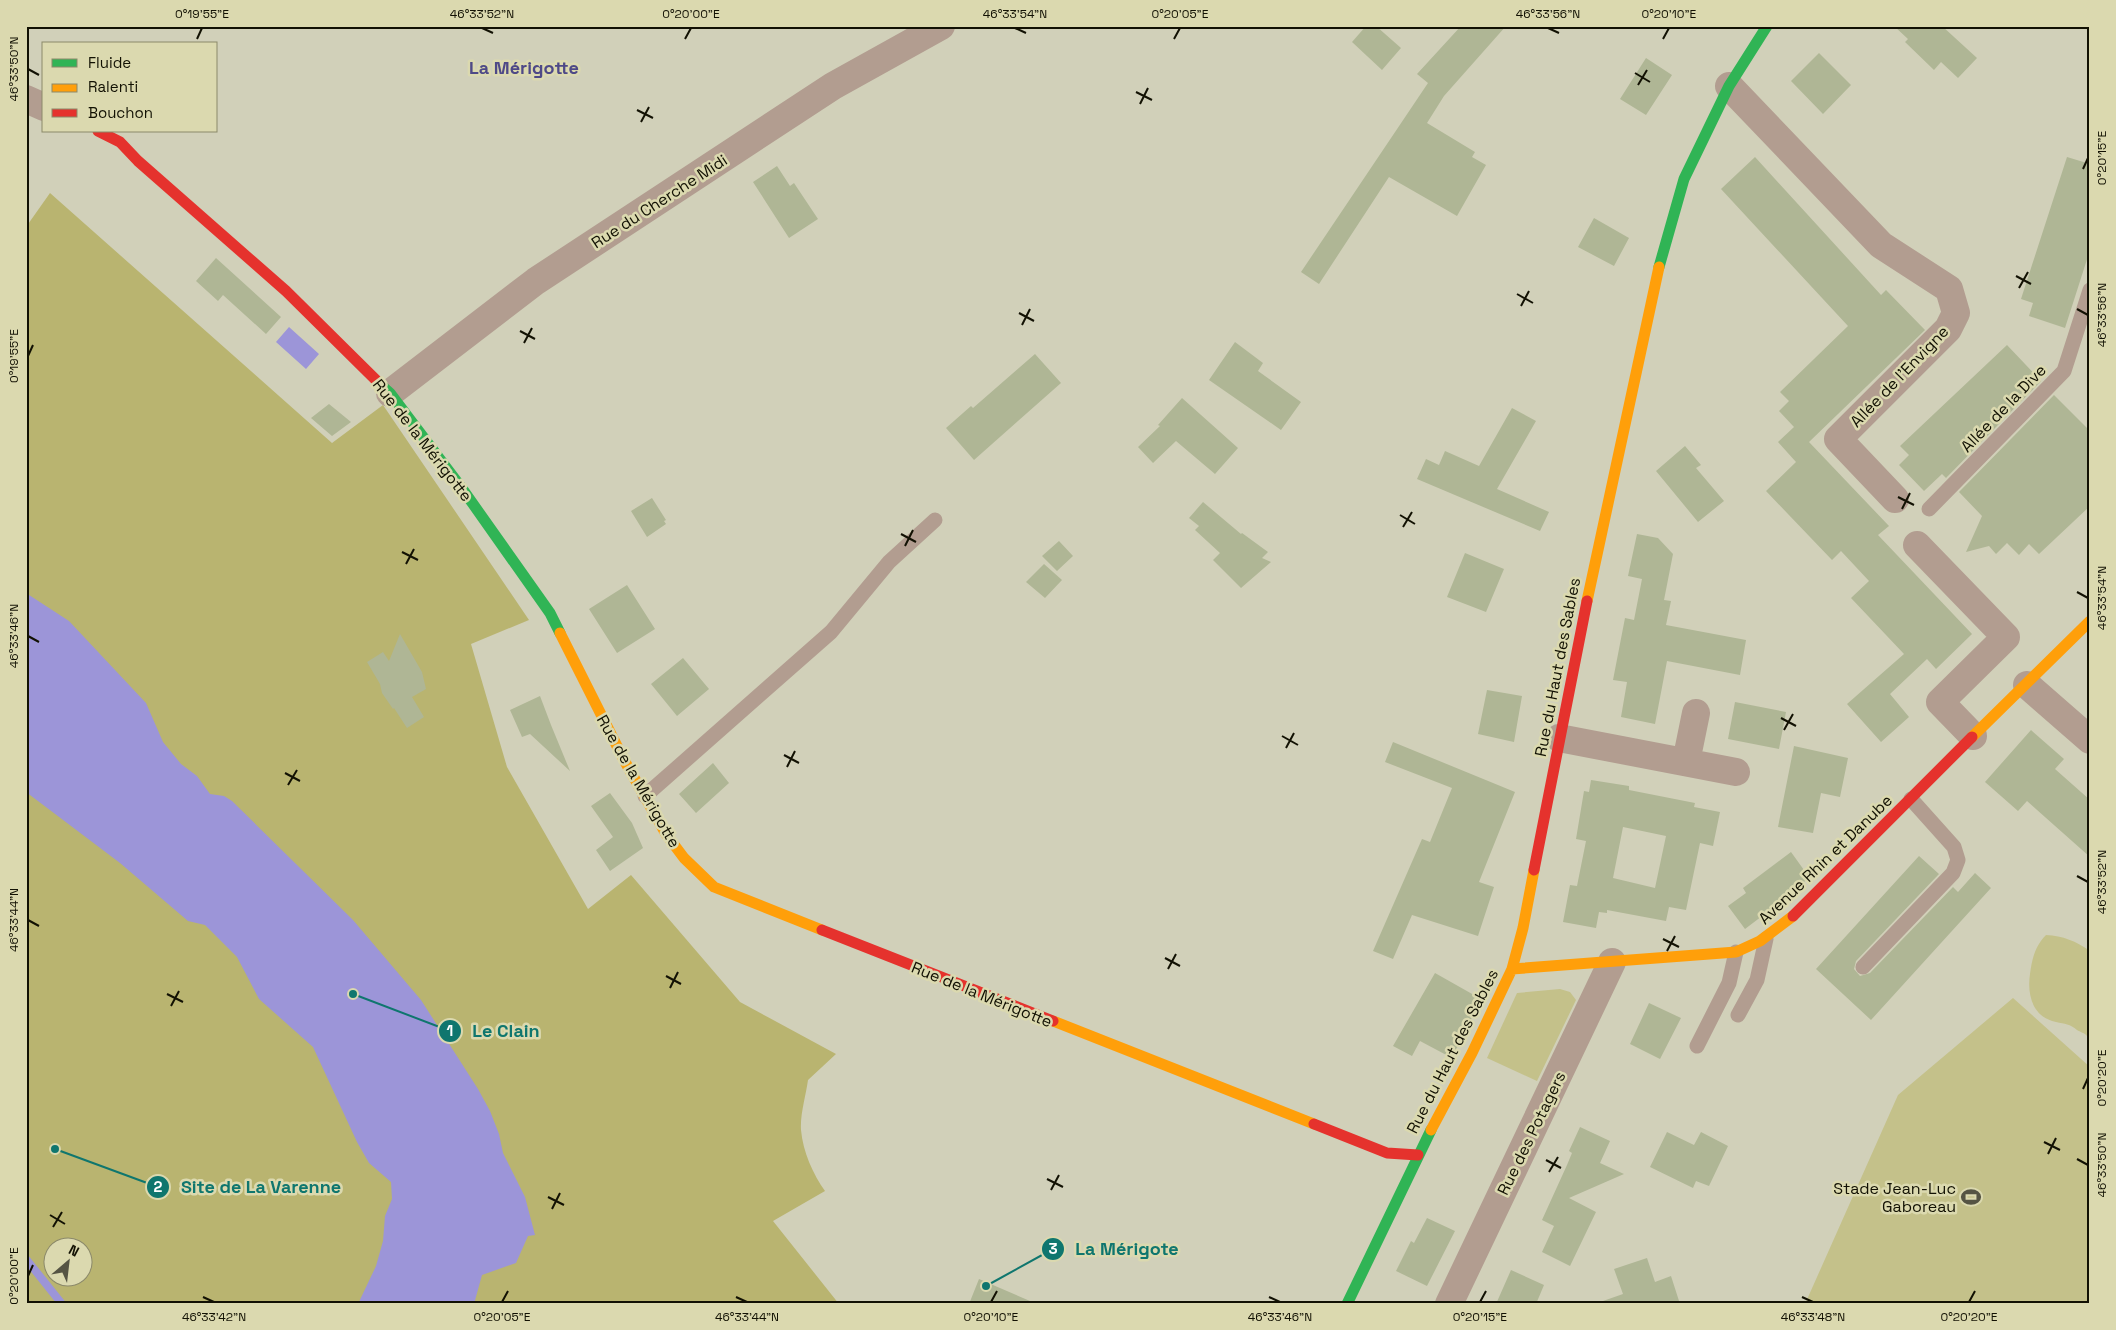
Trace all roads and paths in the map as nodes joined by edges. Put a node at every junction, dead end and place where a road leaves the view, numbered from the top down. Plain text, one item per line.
1 (941, 26) edge
2 (1767, 26) edge
3 (1729, 86) junction
4 (26, 98) edge
5 (42, 106) edge
6 (100, 132) edge
7 (2090, 290) edge
8 (390, 393) junction
9 (1895, 499) dead end
10 (1929, 509) dead end
11 (935, 520) dead end
12 (1917, 545) dead end
13 (2090, 621) edge
14 (2028, 685) junction
15 (1696, 713) dead end
16 (1973, 736) junction
17 (1559, 738) junction
18 (2090, 740) edge
19 (1686, 762) junction
20 (1736, 772) dead end
21 (645, 796) junction
22 (1911, 799) junction
23 (1766, 939) junction
24 (1736, 952) junction
25 (1612, 962) junction
26 (1863, 967) dead end
27 (1512, 969) junction
28 (1738, 1015) dead end
29 (1697, 1046) dead end
30 (1418, 1155) junction
31 (1347, 1304) edge
32 (1449, 1304) edge

1 - 8 street, Rue du Cherche Midi
2 - 3 street, Rue du Haut des Sables
3 - 9 street, Allée de l'Envigne
3 - 17 street, Rue du Haut des Sables
4 - 5 street
6 - 8 street, Rue de la Mérigotte
7 - 10 lane, Allée de la Dive
8 - 21 street, Rue de la Mérigotte
11 - 21 lane
12 - 16 street
13 - 14 street, Avenue Rhin et Danube
14 - 16 street, Avenue Rhin et Danube
14 - 18 street
15 - 19 street
16 - 22 street, Avenue Rhin et Danube
17 - 19 street
17 - 27 street, Rue du Haut des Sables
19 - 20 street
21 - 30 street, Rue de la Mérigotte
22 - 23 street, Avenue Rhin et Danube
22 - 26 lane
23 - 24 street, Avenue Rhin et Danube
23 - 28 lane
24 - 25 street, Avenue Rhin et Danube
24 - 29 lane
25 - 27 street, Avenue Rhin et Danube
25 - 32 street, Rue des Potagers
27 - 30 street, Rue du Haut des Sables
30 - 31 street, Rue du Haut des Sables

